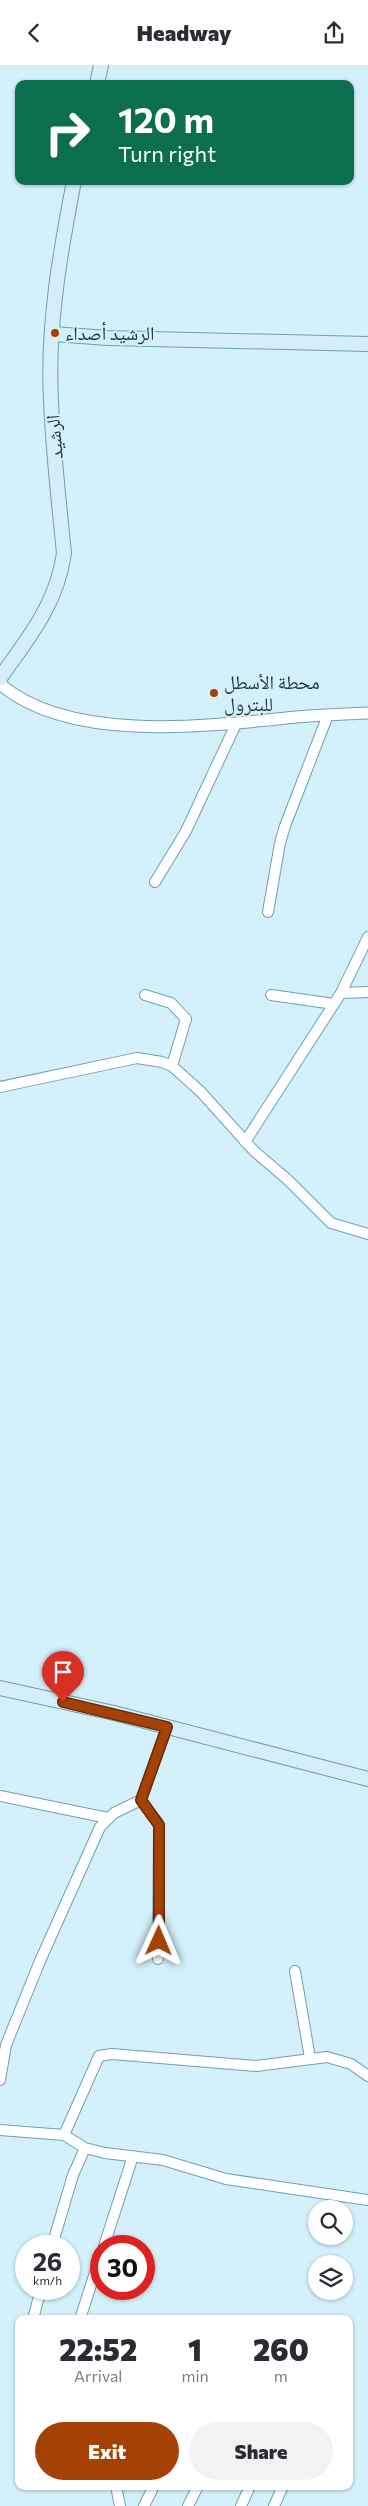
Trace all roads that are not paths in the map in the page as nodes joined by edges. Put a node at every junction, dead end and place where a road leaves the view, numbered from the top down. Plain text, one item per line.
1 (101, 65) edge
2 (98, 80) edge
3 (73, 185) edge
4 (53, 334) junction
5 (368, 344) edge
6 (0, 677) edge
7 (0, 684) edge
8 (368, 713) edge
9 (328, 715) junction
10 (236, 724) junction
11 (155, 882) dead end
12 (268, 912) dead end
13 (368, 937) edge
14 (368, 992) edge
15 (341, 993) junction
16 (145, 995) dead end
17 (271, 995) dead end
18 (334, 1004) junction
19 (172, 1067) junction
20 (0, 1087) edge
21 (245, 1142) junction
22 (368, 1234) edge
23 (0, 1687) edge
24 (167, 1727) junction
25 (368, 1779) edge
26 (0, 1797) edge
27 (141, 1800) junction
28 (108, 1818) junction
29 (158, 1959) dead end
30 (295, 1971) dead end
31 (310, 2058) junction
32 (368, 2076) edge
33 (0, 2080) edge
34 (0, 2130) edge
35 (64, 2135) junction
36 (85, 2148) junction
37 (133, 2156) junction
38 (368, 2200) edge
39 (55, 2235) edge
40 (108, 2235) edge
41 (90, 2288) edge
42 (39, 2300) edge
43 (34, 2315) edge
44 (81, 2315) edge
45 (117, 2490) edge
46 (152, 2490) edge
47 (196, 2490) edge
48 (248, 2490) edge
49 (281, 2490) edge
50 (120, 2506) edge
51 (144, 2506) edge
52 (188, 2506) edge
53 (241, 2506) edge
54 (274, 2506) edge

1 - 2 main road
3 - 4 main road, الرشيد
4 - 5 main road
4 - 6 main road, الرشيد
7 - 10 street
8 - 9 street
9 - 10 street
9 - 12 street
10 - 11 street
13 - 15 street
14 - 15 street
15 - 18 street
16 - 19 street
17 - 18 street
18 - 21 street
19 - 20 street
19 - 21 street
21 - 22 street
23 - 24 main road
24 - 25 main road
24 - 27 street
26 - 28 street
27 - 28 street
27 - 29 street
28 - 33 street
30 - 31 street
31 - 32 street
31 - 35 street
34 - 35 street
35 - 36 street
36 - 37 street
36 - 39 street
37 - 38 street
37 - 40 street
41 - 44 street
42 - 43 street
45 - 50 street
46 - 51 street
47 - 52 street
48 - 53 street
49 - 54 street

